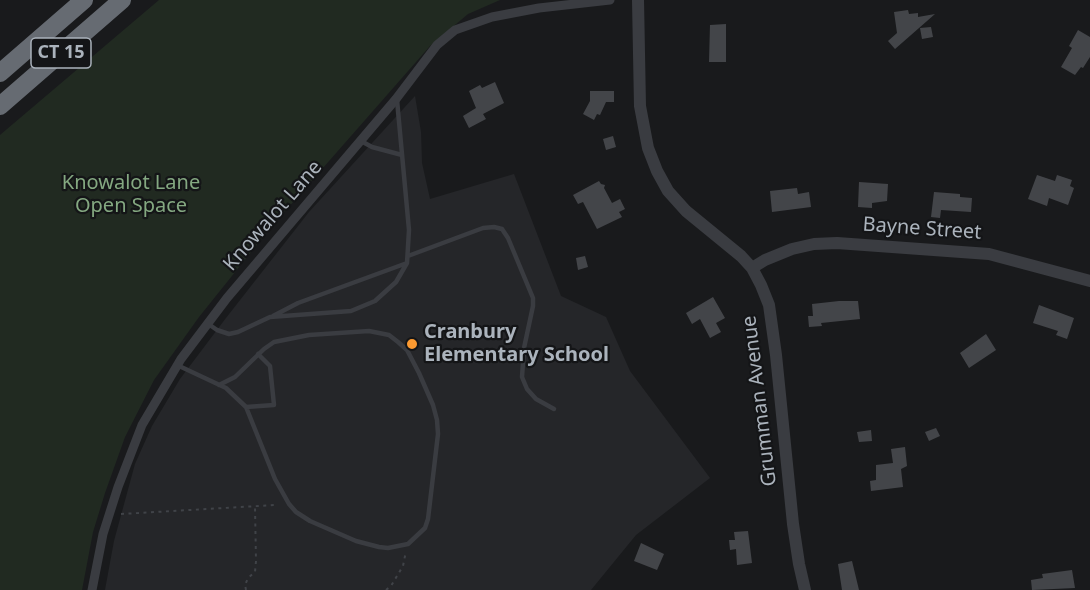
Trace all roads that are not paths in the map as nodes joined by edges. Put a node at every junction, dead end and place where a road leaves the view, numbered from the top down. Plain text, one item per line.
1 (84, 0) edge
2 (122, 0) edge
3 (610, 0) edge
4 (638, 0) edge
5 (0, 73) edge
6 (396, 99) junction
7 (0, 106) edge
8 (361, 141) junction
9 (402, 155) junction
10 (408, 255) junction
11 (407, 263) junction
12 (752, 268) junction
13 (1090, 280) edge
14 (270, 317) junction
15 (207, 323) junction
16 (258, 354) junction
17 (177, 364) junction
18 (219, 385) junction
19 (246, 407) junction
20 (554, 409) dead end
21 (92, 590) edge
22 (805, 590) edge

1 - 5 highway, CT 15
2 - 7 highway, CT 15
3 - 6 street, Knowalot Lane
4 - 12 street, Grumman Avenue
6 - 8 street, Knowalot Lane
6 - 9 lane
8 - 9 lane
8 - 15 street, Knowalot Lane
9 - 10 lane
10 - 11 lane
10 - 20 lane
11 - 14 lane
11 - 14 lane
12 - 13 street, Bayne Street
12 - 22 street, Grumman Avenue
14 - 15 lane
15 - 17 street, Knowalot Lane
16 - 18 lane
16 - 19 lane
16 - 19 lane
17 - 18 lane
17 - 21 street, Knowalot Lane
18 - 19 lane

